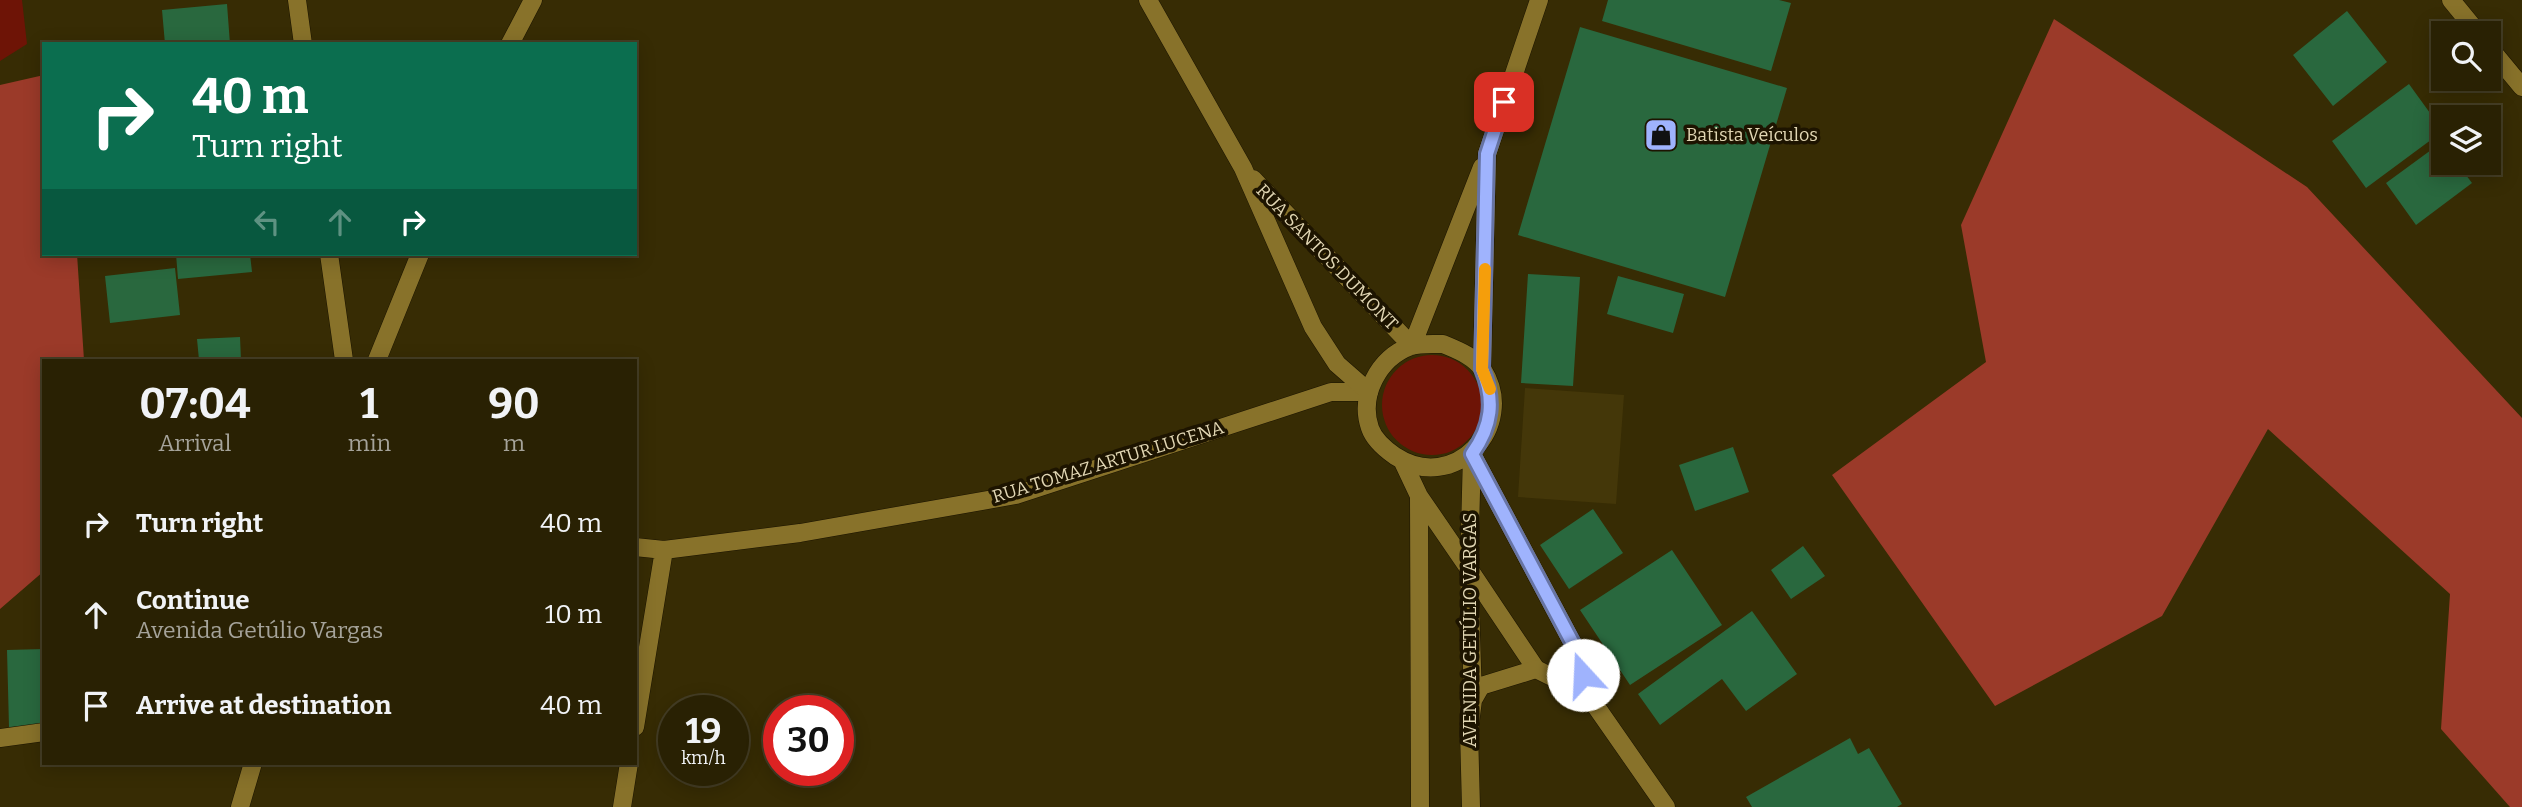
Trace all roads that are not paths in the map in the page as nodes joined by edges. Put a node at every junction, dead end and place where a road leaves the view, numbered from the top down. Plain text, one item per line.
1 (297, 0) edge
2 (534, 0) edge
3 (1148, 0) edge
4 (1539, 0) edge
5 (2451, 0) edge
6 (2469, 21) edge
7 (303, 42) edge
8 (511, 42) edge
9 (2501, 62) edge
10 (2522, 87) edge
11 (1487, 154) junction
12 (1243, 168) junction
13 (329, 256) edge
14 (419, 256) edge
15 (1412, 346) junction
16 (344, 359) edge
17 (377, 359) edge
18 (1482, 369) junction
19 (1369, 392) junction
20 (1472, 454) junction
21 (1402, 460) junction
22 (1419, 496) junction
23 (637, 547) edge
24 (664, 550) junction
25 (1469, 569) junction
26 (1536, 670) junction
27 (1588, 695) junction
28 (1473, 700) junction
29 (637, 715) edge
30 (42, 732) edge
31 (0, 738) edge
32 (252, 765) edge
33 (629, 765) edge
34 (240, 807) edge
35 (622, 807) edge
36 (1420, 807) edge
37 (1471, 807) edge
38 (1666, 807) edge

1 - 7 main road
2 - 8 main road
3 - 12 main road, RUA SANTOS DUMONT
4 - 11 main road
5 - 6 main road
9 - 10 main road
11 - 15 main road
11 - 18 main road
12 - 15 main road, RUA SANTOS DUMONT
12 - 19 main road, RUA SANTOS DUMONT
13 - 16 main road
14 - 17 main road
15 - 18 main road
15 - 19 main road
18 - 20 main road
19 - 21 main road
19 - 24 main road, RUA TOMAZ ARTUR LUCENA
20 - 21 main road
20 - 25 main road, AVENIDA GETÚLIO VARGAS
20 - 27 main road
21 - 22 main road
22 - 25 main road
22 - 36 main road
23 - 24 main road, RUA TOMAZ ARTUR LUCENA
24 - 29 main road
25 - 26 main road
25 - 28 main road, AVENIDA GETÚLIO VARGAS
26 - 27 main road
26 - 28 main road
27 - 38 main road
28 - 37 main road, AVENIDA GETÚLIO VARGAS
30 - 31 main road
32 - 34 main road
33 - 35 main road

